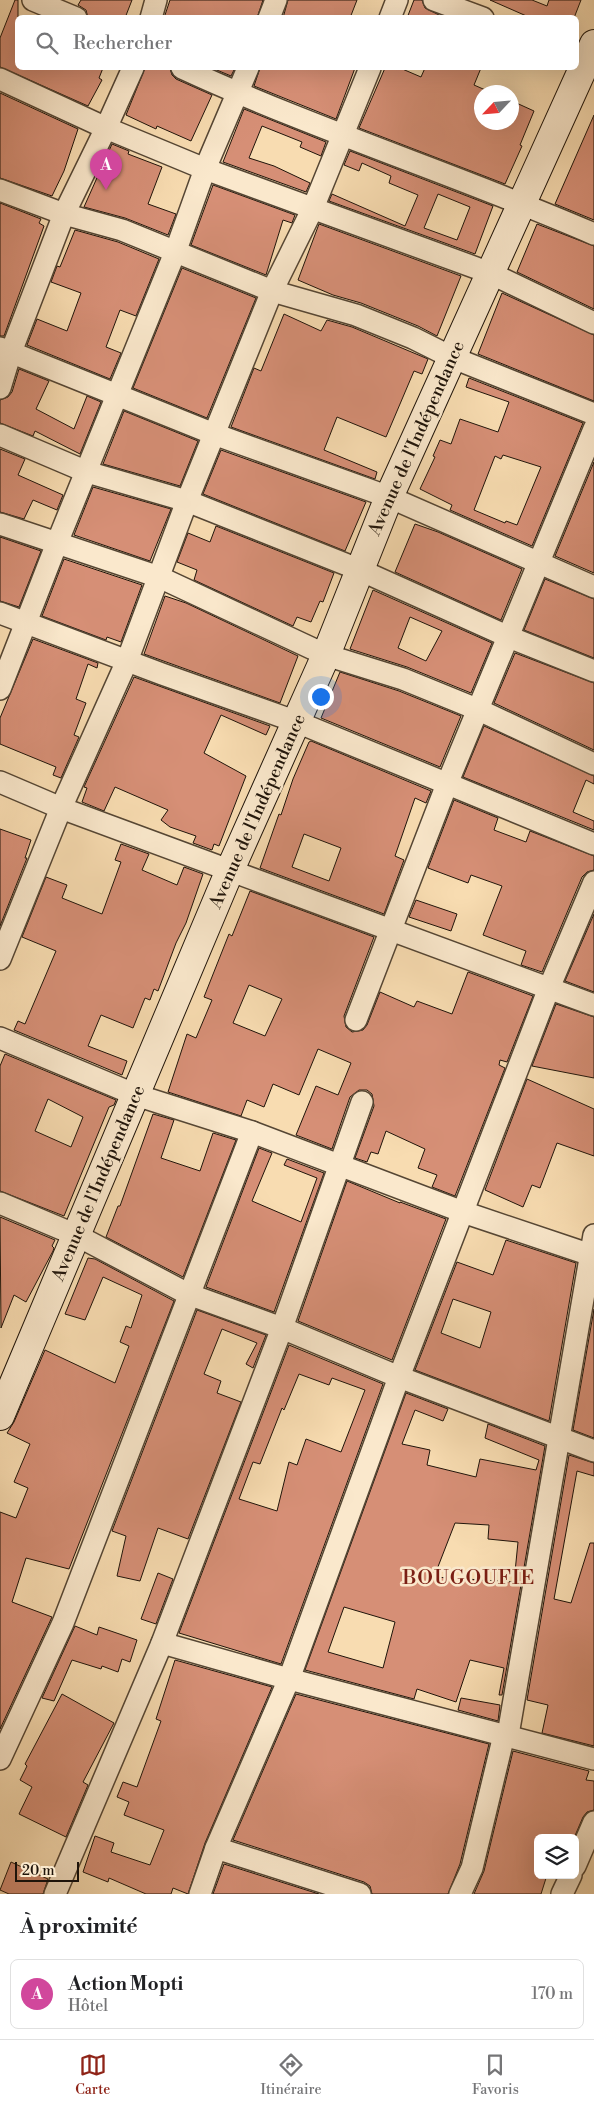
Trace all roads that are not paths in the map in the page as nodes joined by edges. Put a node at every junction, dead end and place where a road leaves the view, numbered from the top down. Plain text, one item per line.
1 (32, 0) edge
2 (156, 0) edge
3 (276, 0) edge
4 (397, 0) edge
5 (434, 0) edge
6 (69, 15) edge
7 (152, 15) edge
8 (270, 15) edge
9 (391, 15) edge
10 (475, 15) edge
11 (588, 52) edge
12 (132, 70) edge
13 (186, 70) edge
14 (247, 70) edge
15 (369, 70) edge
16 (0, 78) edge
17 (237, 93) junction
18 (106, 128) junction
19 (343, 136) junction
20 (205, 168) junction
21 (0, 190) edge
22 (522, 203) junction
23 (313, 208) junction
24 (64, 214) junction
25 (594, 234) edge
26 (176, 250) junction
27 (490, 273) junction
28 (272, 291) junction
29 (594, 323) edge
30 (6, 350) edge
31 (451, 357) junction
32 (0, 388) edge
33 (118, 396) junction
34 (594, 414) edge
35 (594, 429) edge
36 (214, 434) junction
37 (0, 435) edge
38 (87, 472) junction
39 (389, 497) junction
40 (187, 501) junction
41 (0, 524) edge
42 (57, 543) junction
43 (537, 563) junction
44 (360, 570) junction
45 (159, 576) junction
46 (594, 587) edge
47 (0, 612) edge
48 (26, 624) junction
49 (509, 637) junction
50 (326, 655) junction
51 (127, 661) junction
52 (594, 672) edge
53 (0, 689) edge
54 (479, 710) junction
55 (297, 722) junction
56 (594, 764) edge
57 (0, 782) edge
58 (447, 784) junction
59 (61, 808) junction
60 (594, 844) edge
61 (230, 870) junction
62 (594, 882) edge
63 (391, 931) junction
64 (0, 959) edge
65 (549, 988) junction
66 (594, 1005) edge
67 (356, 1020) dead end
68 (0, 1038) edge
69 (136, 1095) junction
70 (362, 1102) dead end
71 (252, 1132) junction
72 (339, 1164) junction
73 (0, 1203) edge
74 (463, 1212) junction
75 (76, 1235) junction
76 (592, 1248) edge
77 (188, 1294) junction
78 (282, 1328) junction
79 (399, 1377) junction
80 (0, 1416) edge
81 (558, 1438) junction
82 (594, 1451) edge
83 (162, 1643) junction
84 (290, 1679) junction
85 (504, 1735) junction
86 (0, 1759) edge
87 (594, 1759) edge
88 (594, 1822) edge
89 (216, 1848) junction
90 (579, 1857) edge
91 (569, 1879) edge
92 (56, 1894) edge
93 (200, 1894) edge
94 (360, 1894) edge
95 (460, 1894) edge
96 (562, 1894) edge

1 - 6 street
2 - 7 street
3 - 8 street
4 - 9 street
5 - 10 street
11 - 22 main road, Avenue de l'Indépendance
12 - 18 street
13 - 17 street
14 - 17 street
15 - 19 street
16 - 18 street
17 - 19 street
17 - 20 street
18 - 20 street
18 - 24 street
19 - 22 street
19 - 23 street
20 - 23 street
20 - 26 street
21 - 24 street
22 - 25 street
22 - 27 main road, Avenue de l'Indépendance
23 - 27 street
23 - 28 street
24 - 26 street
24 - 30 street
26 - 28 street
26 - 33 street
27 - 29 street
27 - 31 main road, Avenue de l'Indépendance
28 - 31 street
28 - 36 street
30 - 32 street
30 - 33 street
31 - 34 street
31 - 39 main road, Avenue de l'Indépendance
33 - 36 street
33 - 38 street
35 - 43 street
36 - 39 street
36 - 40 street
37 - 38 street
38 - 40 street
38 - 42 street
39 - 43 street
39 - 44 main road, Avenue de l'Indépendance
40 - 44 street
40 - 45 street
41 - 42 street
42 - 45 street
42 - 48 street
43 - 46 street
43 - 49 street
44 - 49 street
44 - 50 main road, Avenue de l'Indépendance
45 - 50 street
45 - 51 street
47 - 48 street
48 - 51 street
48 - 53 street
49 - 52 street
49 - 54 street
50 - 54 street
50 - 55 main road, Avenue de l'Indépendance
51 - 55 street
51 - 59 street
54 - 56 street
54 - 58 street
55 - 58 street
55 - 61 main road, Avenue de l'Indépendance
57 - 59 street
58 - 60 street
58 - 63 street
59 - 61 street
59 - 64 street
61 - 63 street
61 - 69 main road, Avenue de l'Indépendance
62 - 65 street
63 - 65 street
63 - 67 street
65 - 66 street
65 - 74 street
68 - 69 street
69 - 71 street
69 - 75 main road, Avenue de l'Indépendance
70 - 72 street
71 - 72 street
71 - 77 street
72 - 74 street
72 - 78 street
73 - 75 street
74 - 76 street
74 - 79 street
75 - 77 street
75 - 80 main road, Avenue de l'Indépendance
76 - 81 street
77 - 78 street
77 - 86 street
78 - 79 street
78 - 83 street
79 - 81 street
79 - 84 street
81 - 82 street
81 - 85 street
83 - 84 street
83 - 92 street
84 - 85 street
84 - 89 street
85 - 87 street
85 - 95 street
88 - 90 street
89 - 93 street
89 - 94 street
91 - 96 street

